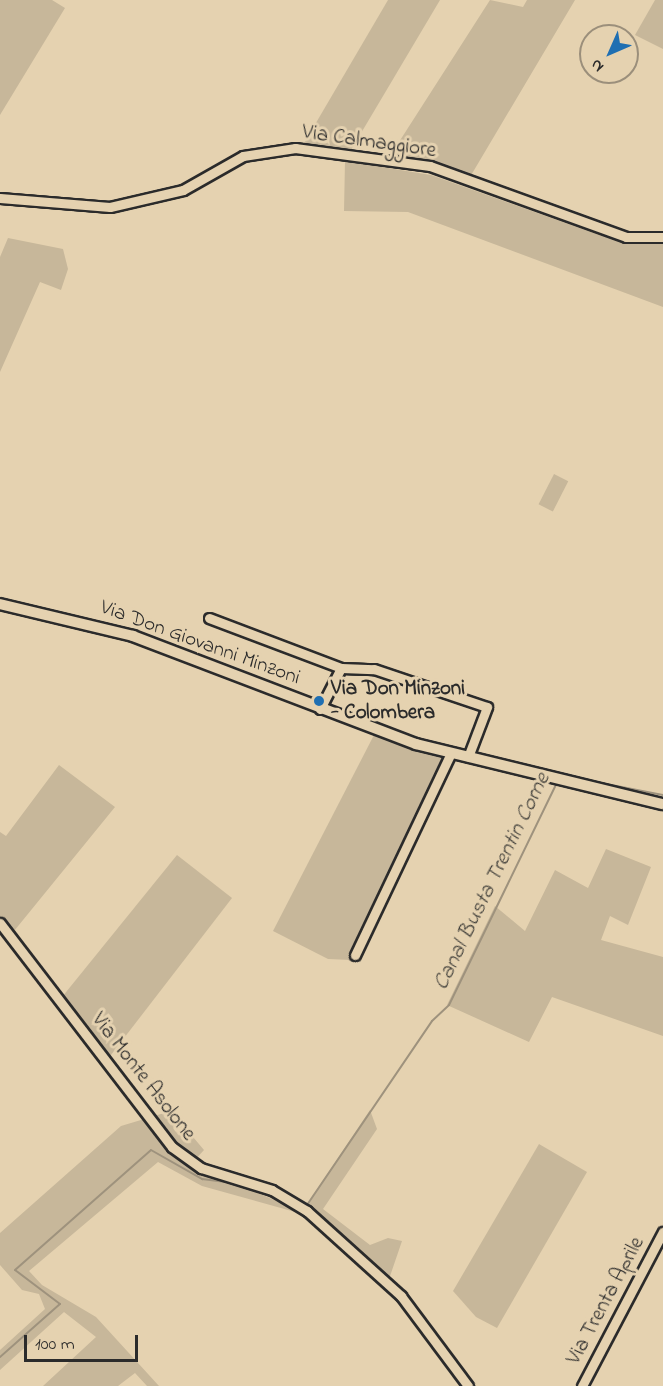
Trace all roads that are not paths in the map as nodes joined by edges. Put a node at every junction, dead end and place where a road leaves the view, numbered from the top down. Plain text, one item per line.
1 (0, 198) edge
2 (663, 237) edge
3 (0, 604) edge
4 (209, 618) dead end
5 (341, 668) junction
6 (320, 709) junction
7 (451, 753) junction
8 (468, 757) junction
9 (663, 804) edge
10 (0, 923) edge
11 (355, 955) dead end
12 (663, 1232) edge
13 (468, 1386) edge
14 (582, 1386) edge

1 - 2 street, Via Calmaggiore
3 - 6 street, Via Don Giovanni Minzoni
4 - 5 street
5 - 6 street
5 - 8 street
6 - 7 street, Via Don Giovanni Minzoni
7 - 8 street, Via Don Giovanni Minzoni
7 - 11 street
8 - 9 street, Via Don Giovanni Minzoni
10 - 13 street, Via Monte Asolone
12 - 14 street, Via Trenta Aprile

